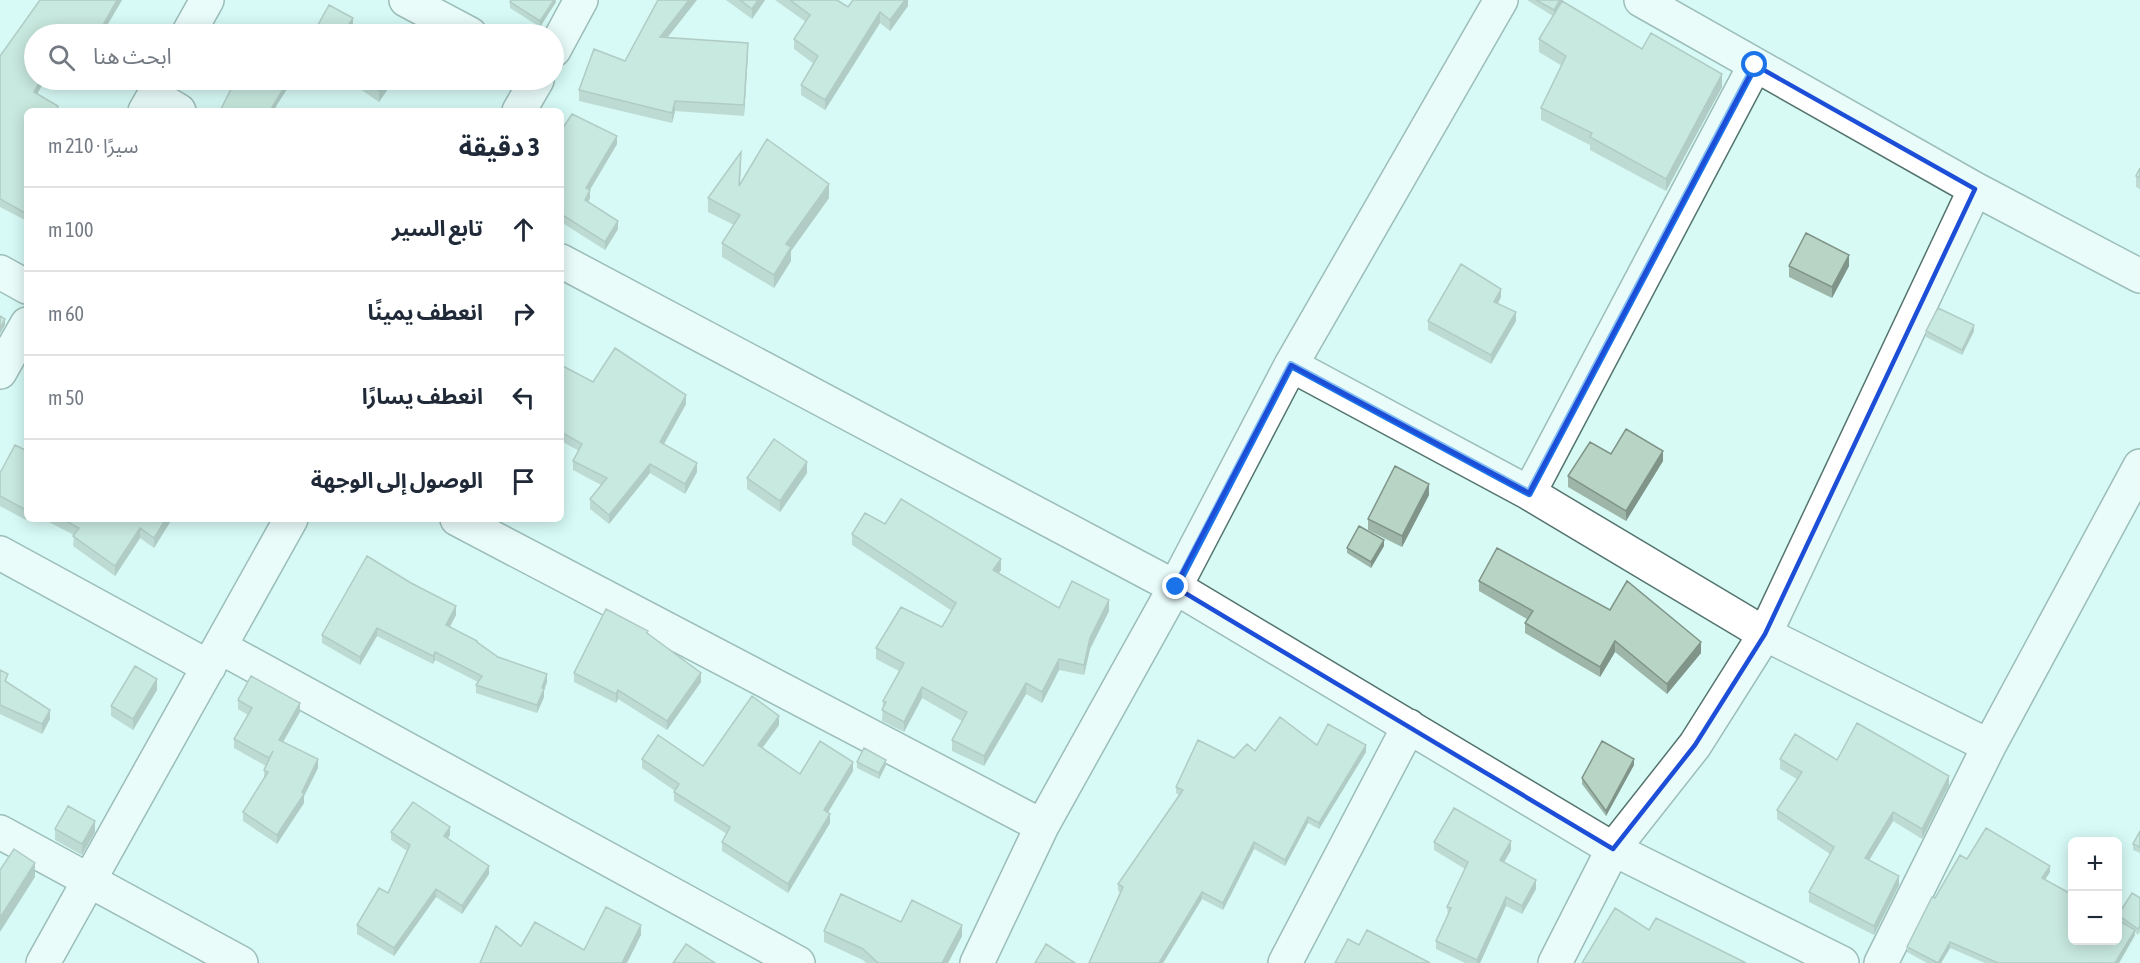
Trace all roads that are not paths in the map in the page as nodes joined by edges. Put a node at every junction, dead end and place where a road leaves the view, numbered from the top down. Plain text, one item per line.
1 (207, 0) edge
2 (406, 0) edge
3 (581, 0) edge
4 (1501, 0) edge
5 (1641, 0) edge
6 (194, 24) edge
7 (451, 24) edge
8 (564, 31) edge
9 (1755, 65) junction
10 (531, 90) edge
11 (521, 108) edge
12 (1975, 189) junction
13 (564, 263) edge
14 (0, 272) edge
15 (2140, 276) edge
16 (24, 285) edge
17 (24, 329) edge
18 (1291, 365) junction
19 (0, 372) edge
20 (2140, 466) edge
21 (1529, 493) junction
22 (289, 522) edge
23 (463, 522) edge
24 (0, 554) edge
25 (1176, 587) junction
26 (1765, 634) junction
27 (214, 657) junction
28 (1409, 726) junction
29 (1989, 747) junction
30 (1042, 826) junction
31 (0, 832) edge
32 (1613, 849) junction
33 (90, 880) junction
34 (44, 963) edge
35 (241, 963) edge
36 (798, 963) edge
37 (977, 963) edge
38 (1285, 963) edge
39 (1555, 963) edge
40 (1842, 963) edge
41 (1881, 963) edge

1 - 6 street
2 - 7 street
3 - 8 street
4 - 18 street
5 - 9 street
9 - 12 street
9 - 21 street
10 - 11 street
12 - 15 street
12 - 26 street
13 - 25 street
14 - 16 street
17 - 19 street
18 - 21 street
18 - 25 street
20 - 29 street
21 - 26 street
22 - 27 street
23 - 30 street
24 - 27 street
25 - 28 street
25 - 30 street
26 - 29 street
26 - 32 street
27 - 33 street
27 - 36 street
28 - 32 street
28 - 38 street
29 - 41 street
30 - 37 street
31 - 33 street
32 - 39 street
32 - 40 street
33 - 34 street
33 - 35 street

